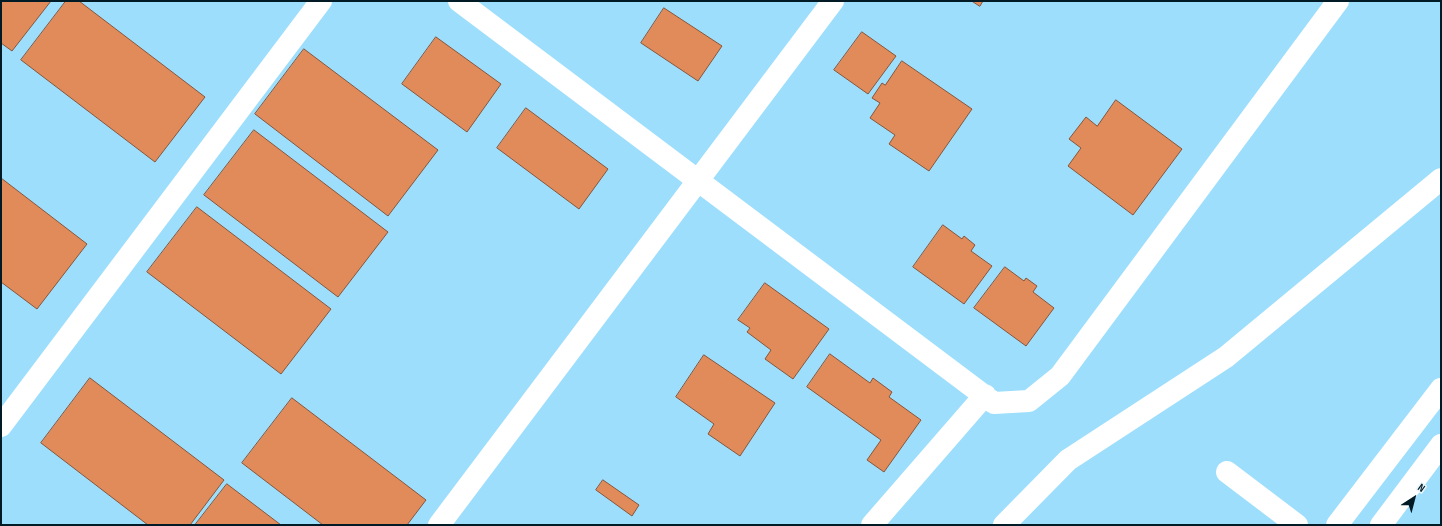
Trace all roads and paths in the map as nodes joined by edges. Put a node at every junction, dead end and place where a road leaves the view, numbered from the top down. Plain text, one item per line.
1 (321, 1) edge
2 (459, 1) edge
3 (833, 1) edge
4 (1338, 1) edge
5 (1441, 179) edge
6 (698, 181) junction
7 (1441, 389) edge
8 (984, 395) junction
9 (1, 426) edge
10 (1441, 444) edge
11 (1227, 472) dead end
12 (439, 525) edge
13 (872, 525) edge
14 (1004, 525) edge
15 (1297, 525) edge
16 (1337, 525) edge
17 (1381, 525) edge

1 - 9 street
2 - 6 street
3 - 6 street
4 - 8 street
5 - 14 street
6 - 8 street
6 - 12 street
7 - 16 street
8 - 13 street
10 - 17 street
11 - 15 street

